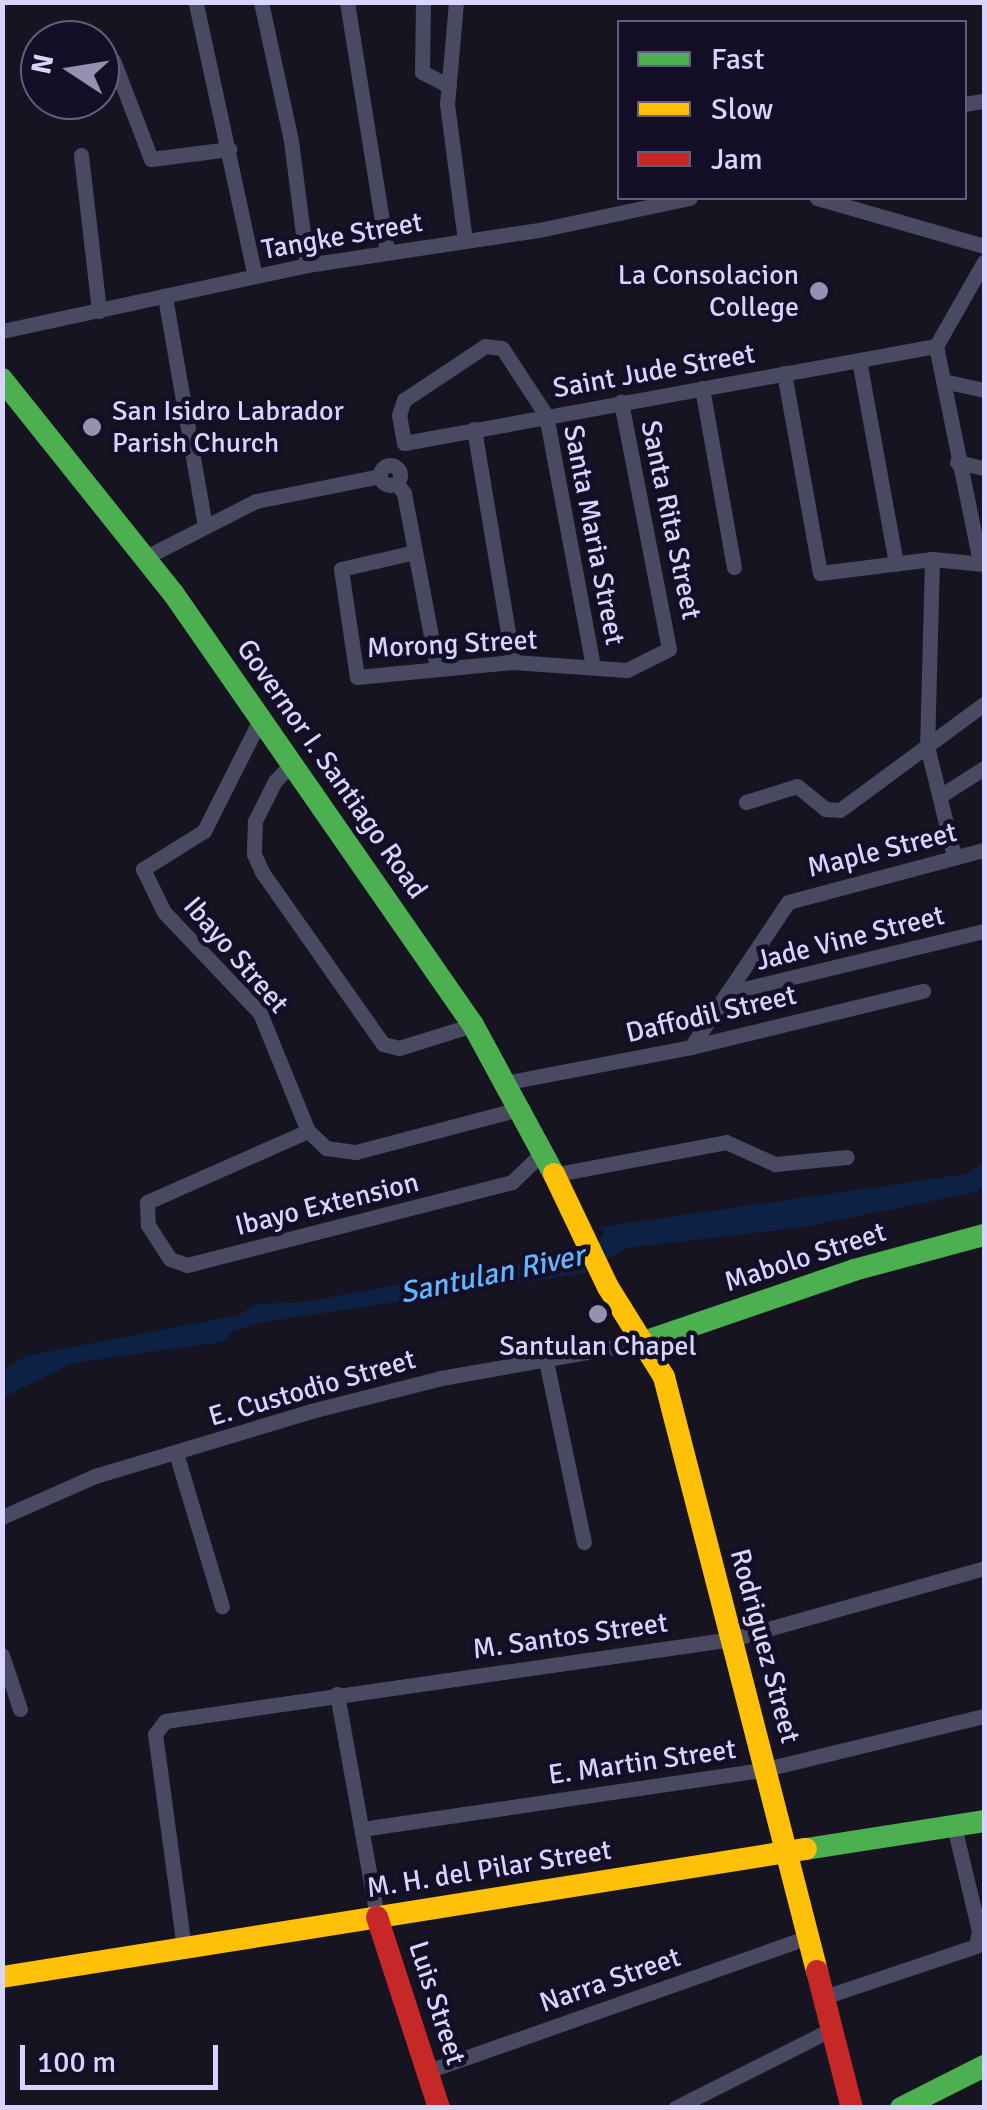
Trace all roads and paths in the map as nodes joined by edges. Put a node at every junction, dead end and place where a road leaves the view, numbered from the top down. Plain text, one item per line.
1 (260, 2) edge
2 (347, 2) edge
3 (423, 2) edge
4 (456, 2) edge
5 (196, 4) edge
6 (120, 78) edge
7 (448, 86) junction
8 (229, 148) junction
9 (81, 155) dead end
10 (679, 200) edge
11 (824, 200) edge
12 (465, 240) junction
13 (984, 246) edge
14 (387, 252) junction
15 (984, 262) edge
16 (307, 265) junction
17 (255, 276) junction
18 (966, 296) junction
19 (165, 297) junction
20 (984, 301) edge
21 (99, 311) junction
22 (2, 331) edge
23 (936, 346) junction
24 (859, 360) junction
25 (784, 373) junction
26 (2, 379) edge
27 (943, 381) junction
28 (702, 388) junction
29 (984, 390) edge
30 (621, 402) junction
31 (546, 415) junction
32 (474, 429) junction
33 (404, 443) junction
34 (957, 462) junction
35 (394, 465) junction
36 (984, 468) edge
37 (380, 476) junction
38 (396, 483) junction
39 (205, 526) junction
40 (415, 552) junction
41 (146, 557) junction
42 (932, 559) junction
43 (982, 563) edge
44 (896, 564) junction
45 (734, 567) dead end
46 (669, 649) joint
47 (514, 662) junction
48 (593, 665) junction
49 (437, 668) junction
50 (984, 704) edge
51 (261, 718) junction
52 (927, 746) junction
53 (293, 762) junction
54 (984, 768) edge
55 (940, 796) junction
56 (746, 802) dead end
57 (984, 850) edge
58 (954, 856) junction
59 (984, 931) edge
60 (922, 990) dead end
61 (727, 993) junction
62 (473, 1024) junction
63 (691, 1047) junction
64 (509, 1082) junction
65 (522, 1108) junction
66 (308, 1132) junction
67 (542, 1152) junction
68 (847, 1157) dead end
69 (552, 1175) junction
70 (572, 1220) joint
71 (984, 1235) edge
72 (644, 1342) junction
73 (544, 1356) junction
74 (176, 1453) junction
75 (2, 1517) edge
76 (584, 1542) dead end
77 (984, 1568) edge
78 (222, 1606) dead end
79 (732, 1639) junction
80 (2, 1655) edge
81 (338, 1694) junction
82 (20, 1709) dead end
83 (984, 1716) edge
84 (766, 1769) junction
85 (984, 1821) edge
86 (954, 1826) junction
87 (362, 1828) junction
88 (788, 1852) junction
89 (376, 1917) junction
90 (808, 1937) junction
91 (184, 1948) junction
92 (2, 1977) edge
93 (824, 1997) junction
94 (832, 2028) junction
95 (984, 2066) edge
96 (428, 2071) junction
97 (440, 2108) edge
98 (674, 2108) edge
99 (852, 2108) edge
100 (900, 2108) edge

1 - 16 street
2 - 14 street
3 - 7 street
4 - 7 street
5 - 8 street
6 - 8 street
7 - 12 street
8 - 17 street
9 - 21 street
10 - 12 street, Tangke Street
11 - 13 street
12 - 14 street, Tangke Street
14 - 16 street, Tangke Street
15 - 18 street
16 - 17 street, Tangke Street
17 - 19 street, Tangke Street
18 - 20 street
18 - 23 street
19 - 21 street, Tangke Street
19 - 39 street
21 - 22 street, Tangke Street
23 - 24 street, Saint Jude Street
23 - 27 street
24 - 25 street, Saint Jude Street
24 - 44 street
25 - 28 street, Saint Jude Street
25 - 44 street
26 - 41 main road, Governor I. Santiago Road
27 - 29 street
27 - 34 street
28 - 30 street, Saint Jude Street
28 - 45 street
30 - 31 street, Saint Jude Street
30 - 46 street, Santa Rita Street
31 - 32 street, Saint Jude Street
31 - 33 street
31 - 48 street, Santa Maria Street
32 - 33 street, Saint Jude Street
32 - 47 street
33 - 35 street
34 - 36 street
34 - 43 street
35 - 37 street
35 - 38 street
37 - 38 street
37 - 39 street
38 - 40 street
39 - 41 street
40 - 49 street
40 - 49 street, Morong Street
41 - 51 main road, Governor I. Santiago Road
42 - 43 street
42 - 44 street
42 - 52 street
46 - 48 street, Morong Street
47 - 48 street, Morong Street
47 - 49 street, Morong Street
50 - 52 street
51 - 53 main road, Governor I. Santiago Road
51 - 66 street, Ibayo Street
52 - 55 street
52 - 56 street
53 - 62 main road, Governor I. Santiago Road
53 - 62 street
54 - 55 street
55 - 58 street
57 - 58 street, Maple Street
58 - 61 street, Maple Street
59 - 61 street, Jade Vine Street
60 - 63 street, Daffodil Street
61 - 63 street, Maple Street
62 - 64 main road, Governor I. Santiago Road
63 - 64 street, Daffodil Street
64 - 65 main road, Governor I. Santiago Road
65 - 66 street
65 - 67 main road, Governor I. Santiago Road
66 - 67 street, Ibayo Extension
67 - 69 main road, Governor I. Santiago Road
68 - 69 street
69 - 70 main road, Governor I. Santiago Road
70 - 72 main road, Rodriguez Street
71 - 72 main road, Mabolo Street
72 - 73 street, E. Custodio Street
72 - 79 main road, Rodriguez Street
73 - 74 street, E. Custodio Street
73 - 76 street
74 - 75 street, E. Custodio Street
74 - 78 street
77 - 79 street, M. Santos Street
79 - 81 street, M. Santos Street
79 - 84 main road, Rodriguez Street
80 - 82 street
81 - 87 street
81 - 91 street, M. Santos Street
83 - 84 street, E. Martin Street
84 - 87 street, E. Martin Street
84 - 88 main road, Rodriguez Street
85 - 86 main road, M. H. del Pilar Street
86 - 88 main road, M. H. del Pilar Street
86 - 93 street
87 - 89 street
88 - 89 main road, M. H. del Pilar Street
88 - 90 main road, Rodriguez Street
89 - 91 main road, M. H. del Pilar Street
89 - 96 main road, Luis Street
90 - 93 main road, Rodriguez Street
90 - 96 street, Narra Street
91 - 92 main road, M. H. del Pilar Street
93 - 94 main road, Rodriguez Street
94 - 98 street
94 - 99 main road, Rodriguez Street
95 - 100 main road
96 - 97 main road, Luis Street

